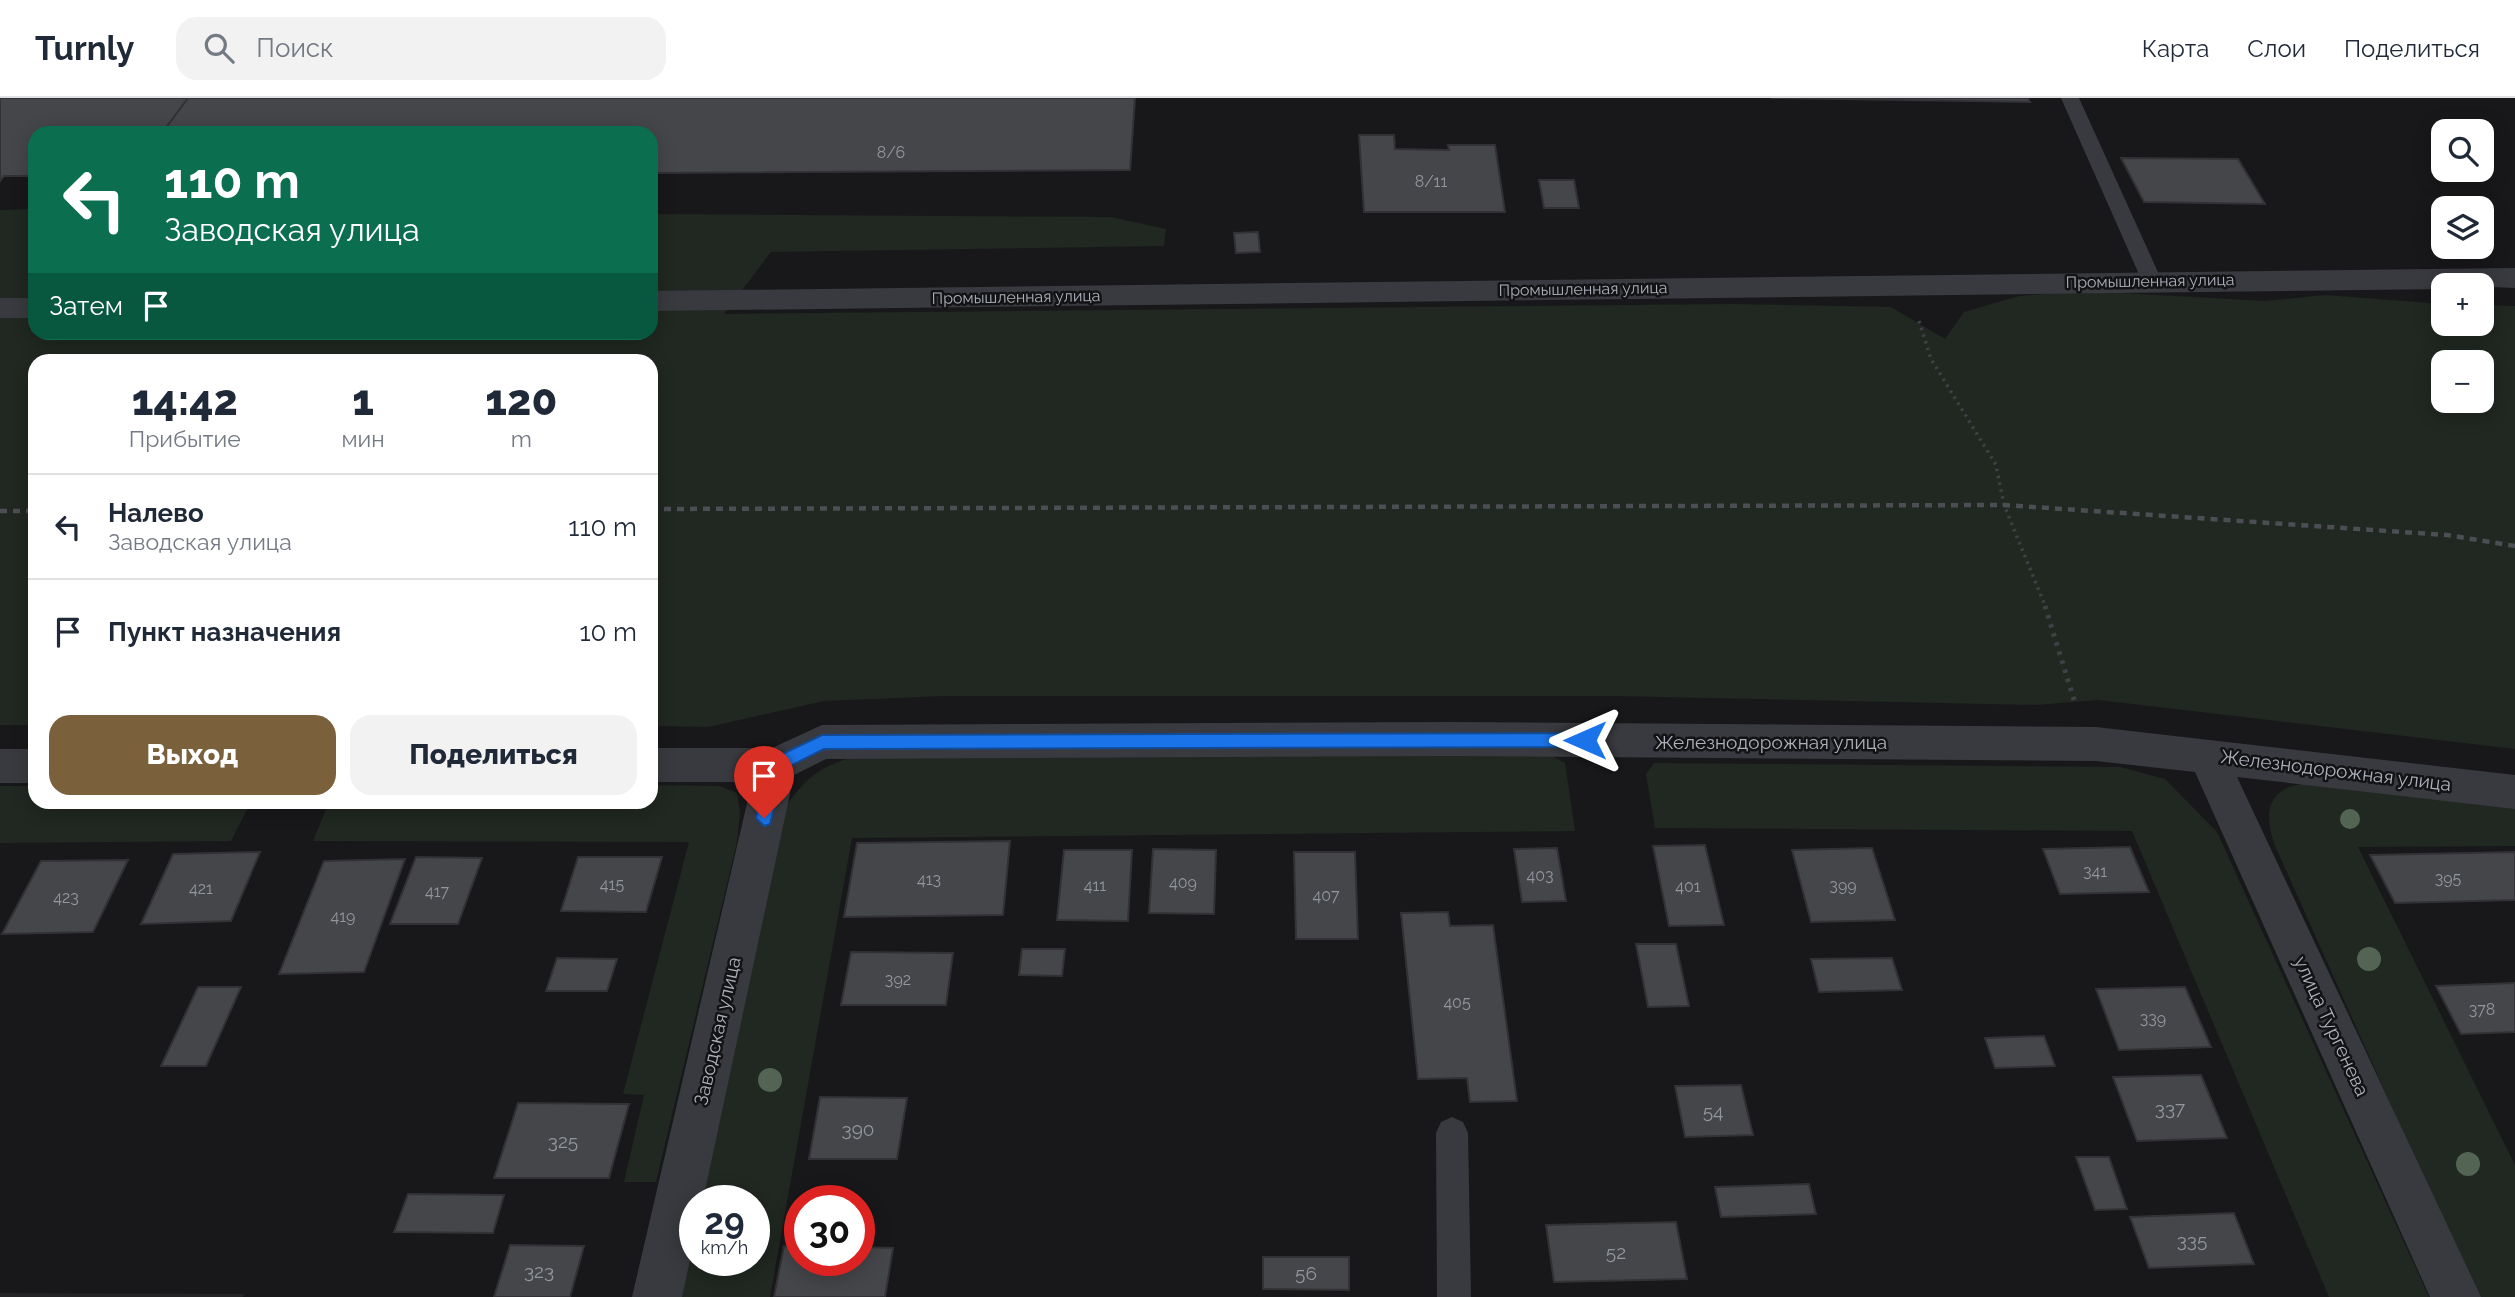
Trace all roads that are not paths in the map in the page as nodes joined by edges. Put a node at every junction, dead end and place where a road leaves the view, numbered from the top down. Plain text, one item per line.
1 (2070, 98) edge
2 (2515, 278) edge
3 (2152, 281) junction
4 (658, 301) edge
5 (28, 308) edge
6 (0, 309) edge
7 (2207, 755) junction
8 (658, 765) edge
9 (776, 765) junction
10 (0, 766) edge
11 (28, 766) edge
12 (2515, 792) edge
13 (1452, 1133) dead end
14 (657, 1297) edge
15 (1454, 1297) edge
16 (2456, 1297) edge

1 - 3 lane
2 - 3 street, Промышленная улица
3 - 4 street, Промышленная улица
5 - 6 street
7 - 9 street, Железнодорожная улица
7 - 12 street, Железнодорожная улица
7 - 16 street, улица Тургенева
8 - 9 street, Железнодорожная улица
9 - 14 street, Заводская улица
10 - 11 street
13 - 15 lane

